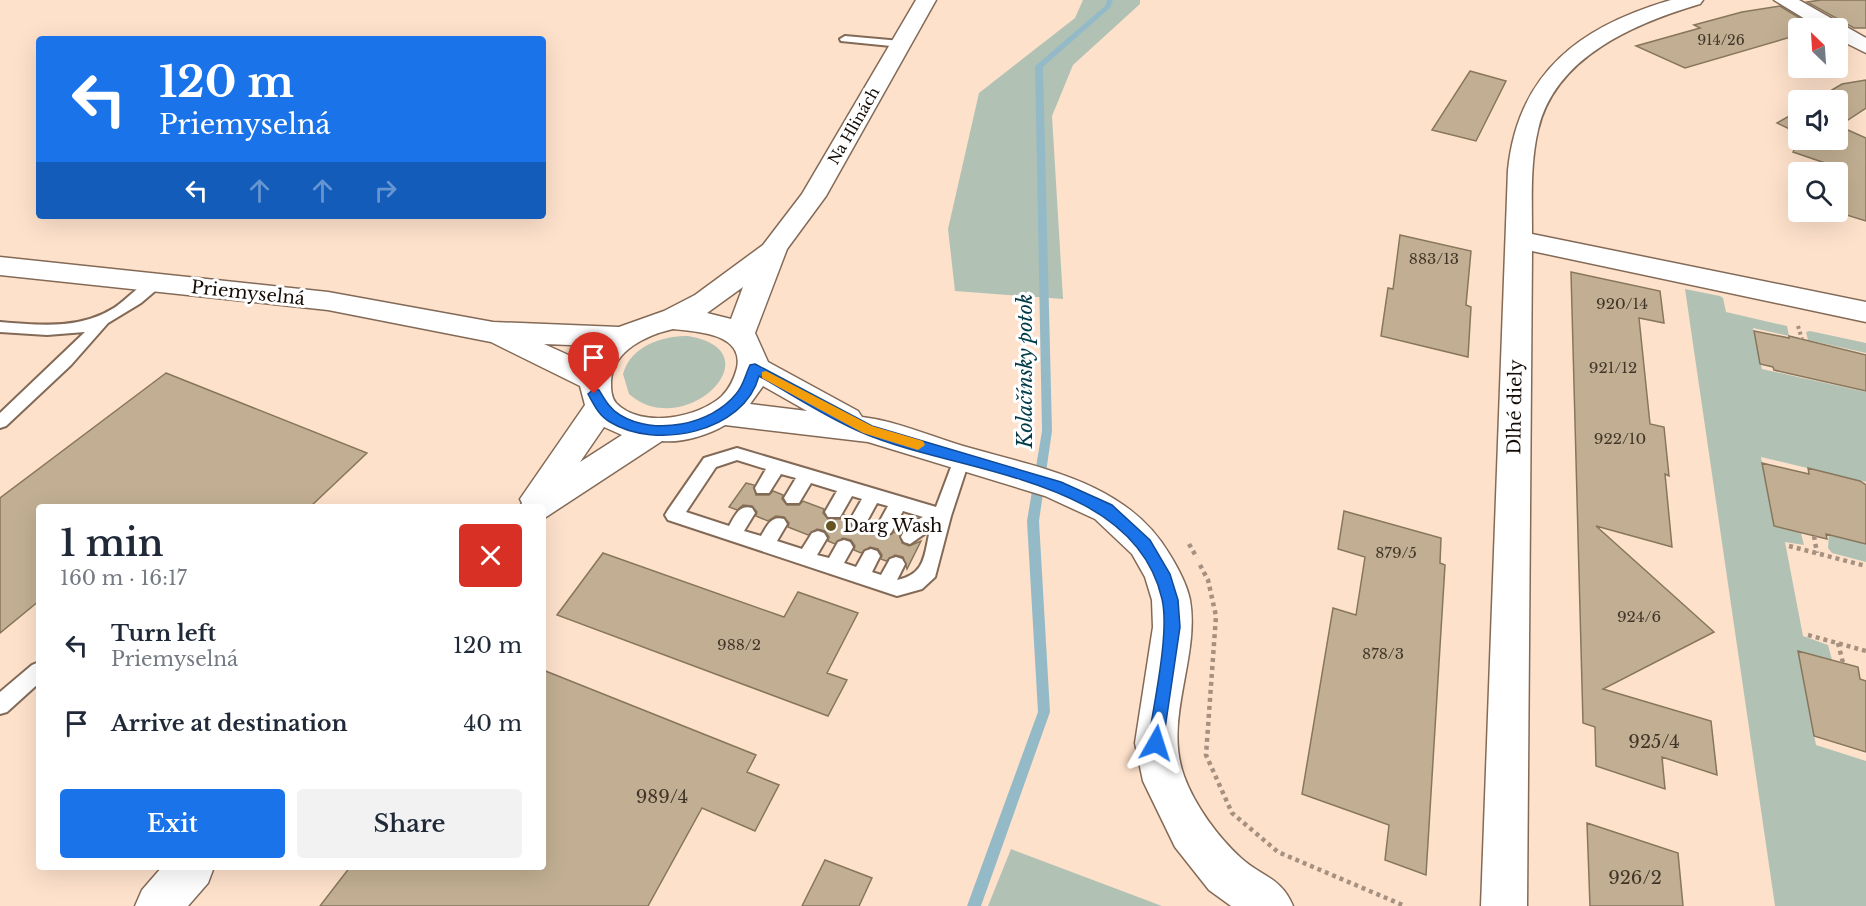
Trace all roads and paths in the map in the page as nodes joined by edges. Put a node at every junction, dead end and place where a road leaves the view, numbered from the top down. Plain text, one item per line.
1 (926, 0) edge
2 (1693, 0) edge
3 (1784, 0) edge
4 (1815, 18) edge
5 (1848, 37) edge
6 (845, 39) dead end
7 (902, 44) junction
8 (1866, 47) edge
9 (1519, 240) junction
10 (774, 248) junction
11 (0, 266) edge
12 (156, 283) junction
13 (1866, 312) edge
14 (673, 319) junction
15 (104, 320) junction
16 (1798, 325) dead end
17 (0, 327) edge
18 (493, 332) junction
19 (740, 335) junction
20 (624, 337) junction
21 (1802, 339) dead end
22 (755, 368) junction
23 (597, 393) junction
24 (724, 413) junction
25 (0, 422) edge
26 (655, 430) junction
27 (867, 430) junction
28 (962, 458) junction
29 (777, 466) junction
30 (807, 475) junction
31 (763, 488) dead end
32 (848, 488) junction
33 (873, 495) junction
34 (793, 498) dead end
35 (898, 503) junction
36 (534, 504) edge
37 (542, 504) edge
38 (834, 512) dead end
39 (746, 513) dead end
40 (942, 516) junction
41 (859, 520) dead end
42 (778, 524) dead end
43 (885, 528) dead end
44 (733, 534) junction
45 (1814, 536) dead end
46 (910, 537) dead end
47 (818, 538) dead end
48 (1185, 540) dead end
49 (765, 544) junction
50 (1789, 546) dead end
51 (844, 547) dead end
52 (1817, 553) junction
53 (871, 556) dead end
54 (806, 558) junction
55 (896, 564) dead end
56 (1866, 566) edge
57 (833, 567) junction
58 (860, 576) junction
59 (886, 584) junction
60 (1808, 635) dead end
61 (1838, 643) junction
62 (1866, 651) edge
63 (1843, 663) dead end
64 (36, 674) edge
65 (0, 705) edge
66 (189, 870) edge
67 (158, 906) edge
68 (1270, 906) edge
69 (1405, 906) edge
70 (1504, 906) edge

1 - 7 street, Na Hlinách
2 - 9 street, Dlhé diely
3 - 4 street
5 - 8 street
6 - 7 lane
7 - 10 street, Na Hlinách
9 - 13 street
9 - 70 street, Dlhé diely
10 - 14 street, Na Hlinách
10 - 19 street, Na Hlinách
11 - 12 street, Priemyselná
12 - 15 lane
12 - 18 street, Priemyselná
14 - 19 street, Priemyselná
14 - 20 street, Priemyselná
15 - 17 lane
15 - 25 lane
16 - 21 path
18 - 20 street, Priemyselná
18 - 23 street, Priemyselná
19 - 22 street
20 - 23 street, Priemyselná
22 - 24 street, Priemyselná
22 - 27 street, Priemyselná
23 - 26 street, Priemyselná
23 - 36 street
24 - 26 street, Priemyselná
24 - 27 street, Priemyselná
26 - 37 street
27 - 28 street, Priemyselná
28 - 40 lane
28 - 68 street, Priemyselná
29 - 30 lane
29 - 31 lane
29 - 44 lane
30 - 32 lane
30 - 34 lane
32 - 33 lane
32 - 38 lane
33 - 35 lane
33 - 41 lane
35 - 40 lane
35 - 43 lane
39 - 44 lane
40 - 46 lane
40 - 59 lane
42 - 49 lane
44 - 49 lane
45 - 52 path
47 - 54 lane
48 - 69 path
49 - 54 lane
50 - 52 path
51 - 57 lane
52 - 56 path
53 - 58 lane
54 - 57 lane
55 - 59 lane
57 - 58 lane
58 - 59 lane
60 - 61 path
61 - 62 path
61 - 63 path
64 - 65 lane
66 - 67 street

